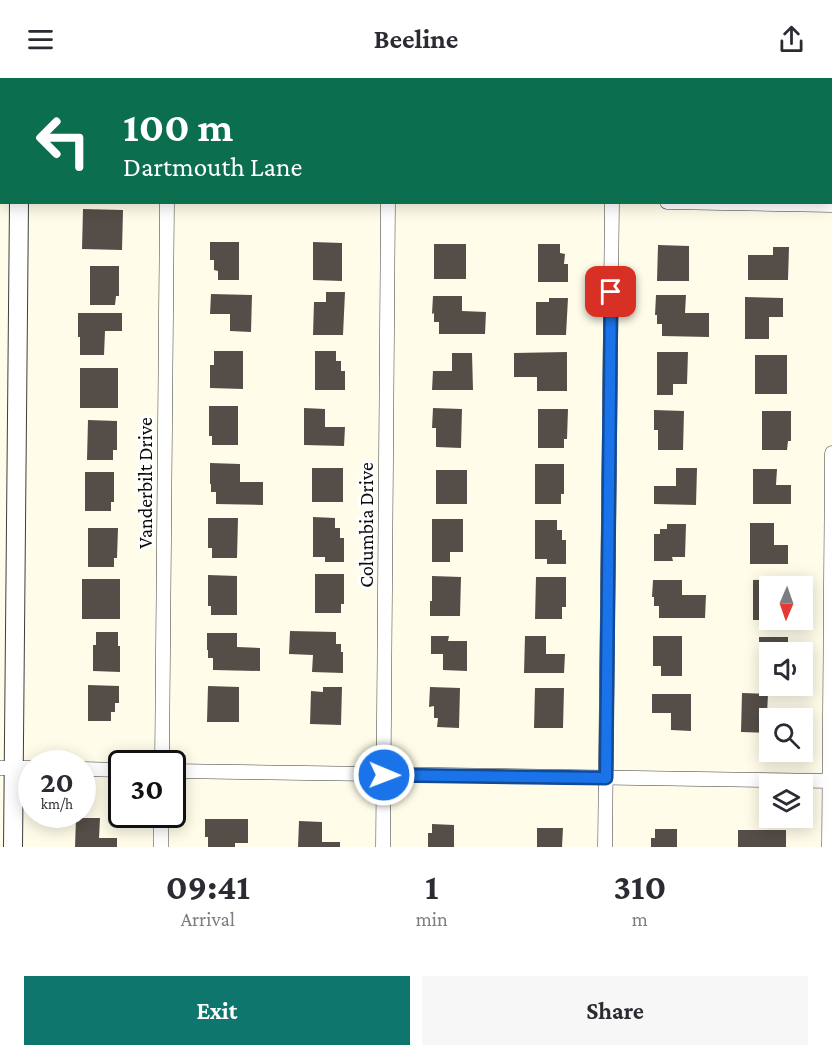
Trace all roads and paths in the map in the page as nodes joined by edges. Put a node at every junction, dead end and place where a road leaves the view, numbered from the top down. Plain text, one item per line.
1 (19, 204) edge
2 (167, 204) edge
3 (388, 204) edge
4 (612, 204) edge
5 (777, 204) edge
6 (832, 205) edge
7 (832, 453) edge
8 (162, 750) edge
9 (15, 768) edge
10 (186, 771) edge
11 (384, 775) junction
12 (606, 778) junction
13 (831, 781) edge
14 (161, 828) edge
15 (13, 847) edge
16 (160, 847) edge
17 (383, 847) edge
18 (605, 847) edge
19 (829, 847) edge

1 - 9 street
2 - 8 street, Vanderbilt Drive
3 - 11 street, Columbia Drive
4 - 12 street
5 - 6 street
7 - 13 street
9 - 15 street
10 - 11 street
11 - 12 street
11 - 17 street, Columbia Drive
12 - 13 street
12 - 18 street
13 - 19 street
14 - 16 street

